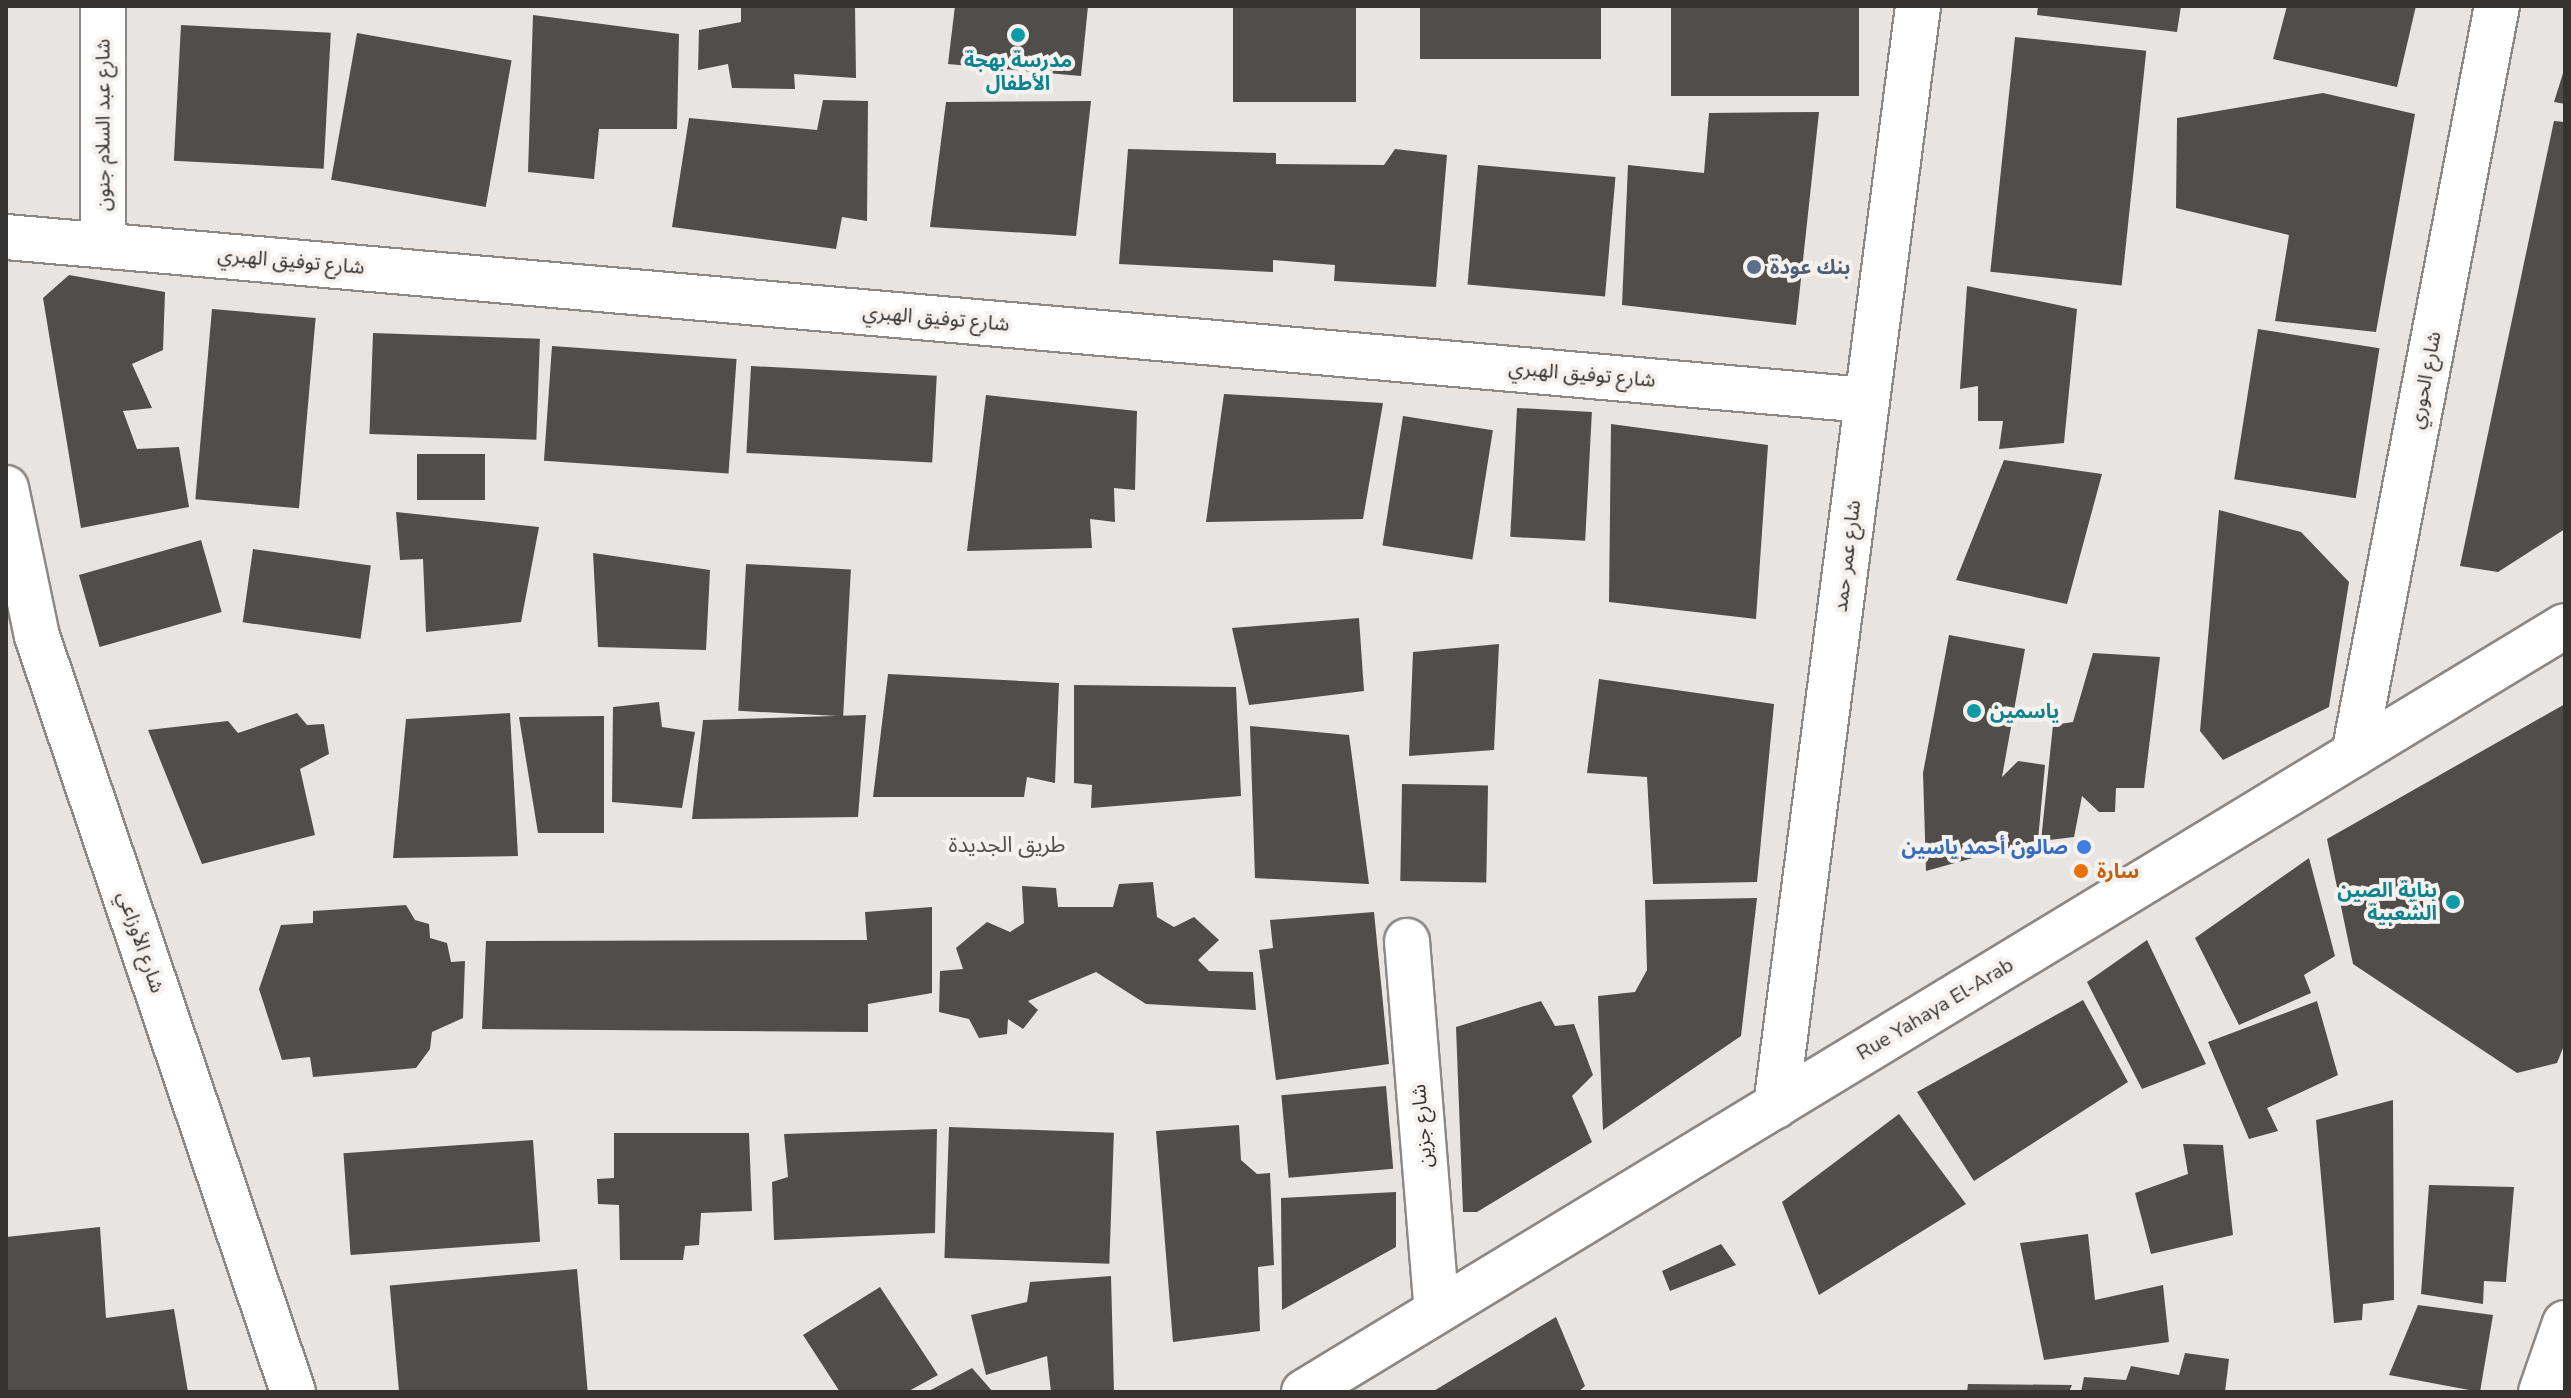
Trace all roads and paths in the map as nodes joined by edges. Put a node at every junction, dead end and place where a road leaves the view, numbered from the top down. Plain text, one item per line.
1 (103, 6) edge
2 (1918, 6) edge
3 (2497, 6) edge
4 (6, 237) edge
5 (103, 245) junction
6 (1867, 400) junction
7 (6, 488) edge
8 (2565, 626) edge
9 (2354, 754) junction
10 (1407, 941) dead end
11 (1776, 1106) junction
12 (1437, 1311) junction
13 (2565, 1323) edge
14 (1348, 1380) edge
15 (293, 1392) edge
16 (1304, 1392) edge
17 (2541, 1392) edge

1 - 5 street, شارع عبد السلام جنون
2 - 6 street, شارع عمر حمد
3 - 9 street, شارع الحوري
4 - 5 street, شارع توفيق الهبري
5 - 6 street, شارع توفيق الهبري
6 - 11 street, شارع عمر حمد
7 - 15 street, شارع الأوزاعي
8 - 9 street, Rue Yahaya El-Arab
9 - 11 street, Rue Yahaya El-Arab
10 - 12 street, شارع جزين
11 - 12 street, Rue Yahaya El-Arab
12 - 14 street, Rue Yahaya El-Arab
13 - 17 street
14 - 16 street, Rue Yahaya El-Arab

